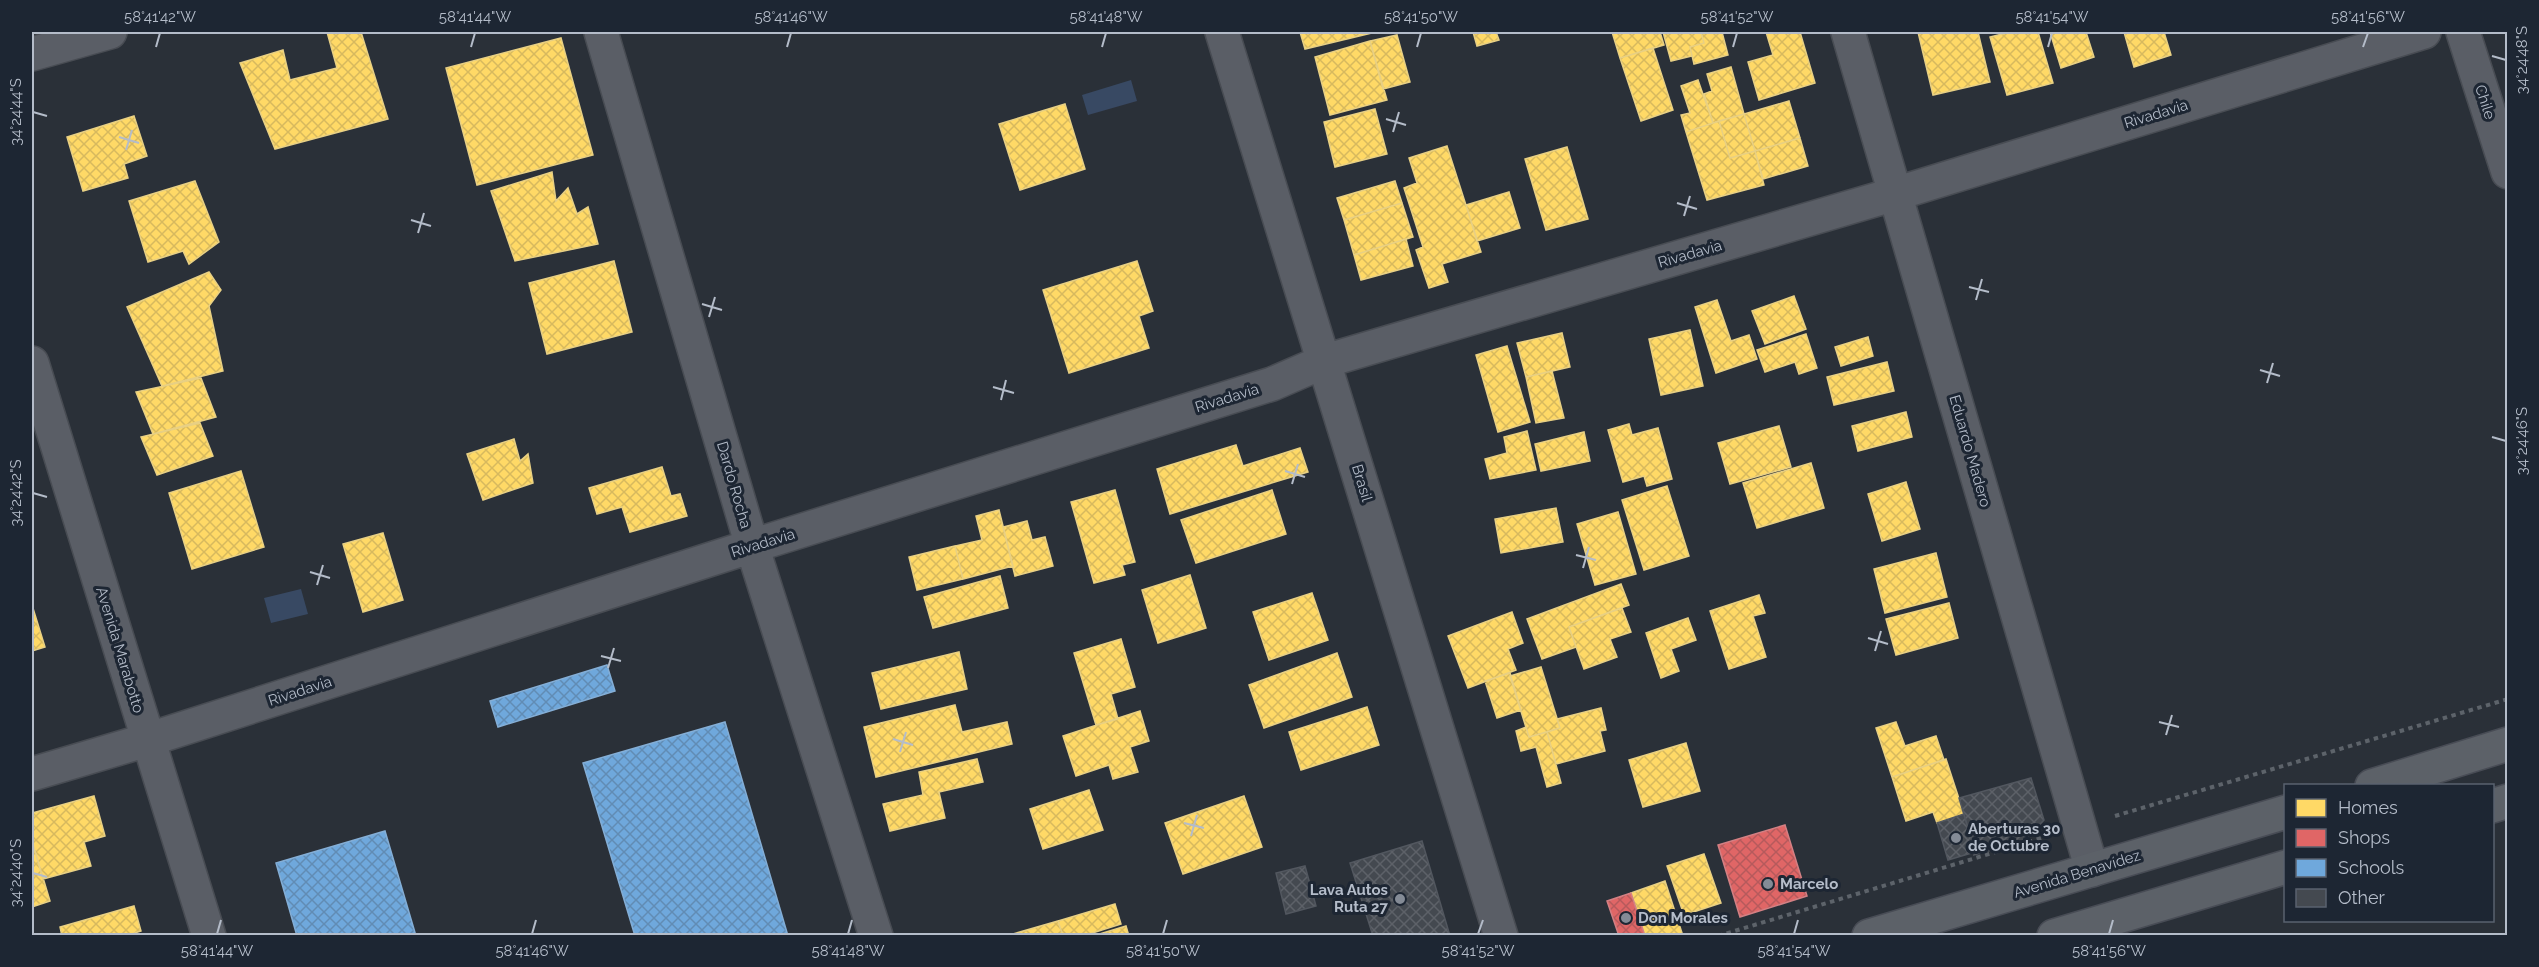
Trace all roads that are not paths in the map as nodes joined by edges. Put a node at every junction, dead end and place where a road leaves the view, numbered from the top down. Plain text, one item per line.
1 (110, 32) edge
2 (601, 32) edge
3 (1222, 32) edge
4 (1848, 32) edge
5 (2424, 32) edge
6 (2463, 32) edge
7 (32, 54) edge
8 (2508, 172) edge
9 (1895, 194) junction
10 (1325, 361) junction
11 (32, 363) edge
12 (753, 546) junction
13 (147, 740) junction
14 (2508, 744) edge
15 (32, 774) edge
16 (2378, 784) edge
17 (2284, 813) edge
18 (2284, 868) edge
19 (2092, 870) junction
20 (209, 936) edge
21 (876, 936) edge
22 (1501, 936) edge
23 (1869, 936) edge
24 (2054, 936) edge

1 - 7 street
2 - 12 street, Dardo Rocha
3 - 10 street, Brasil
4 - 9 street, Eduardo Madero
5 - 9 street, Rivadavia
6 - 8 street, Chile
9 - 10 street, Rivadavia
9 - 19 street, Eduardo Madero
10 - 12 street, Rivadavia
10 - 22 street, Brasil
11 - 13 street, Avenida Marabotto
12 - 13 street, Rivadavia
12 - 21 street, Dardo Rocha
13 - 15 street, Rivadavia
13 - 20 street, Avenida Marabotto
14 - 16 main road
17 - 19 main road, Avenida Benavídez
18 - 24 main road
19 - 23 main road, Avenida Benavídez

